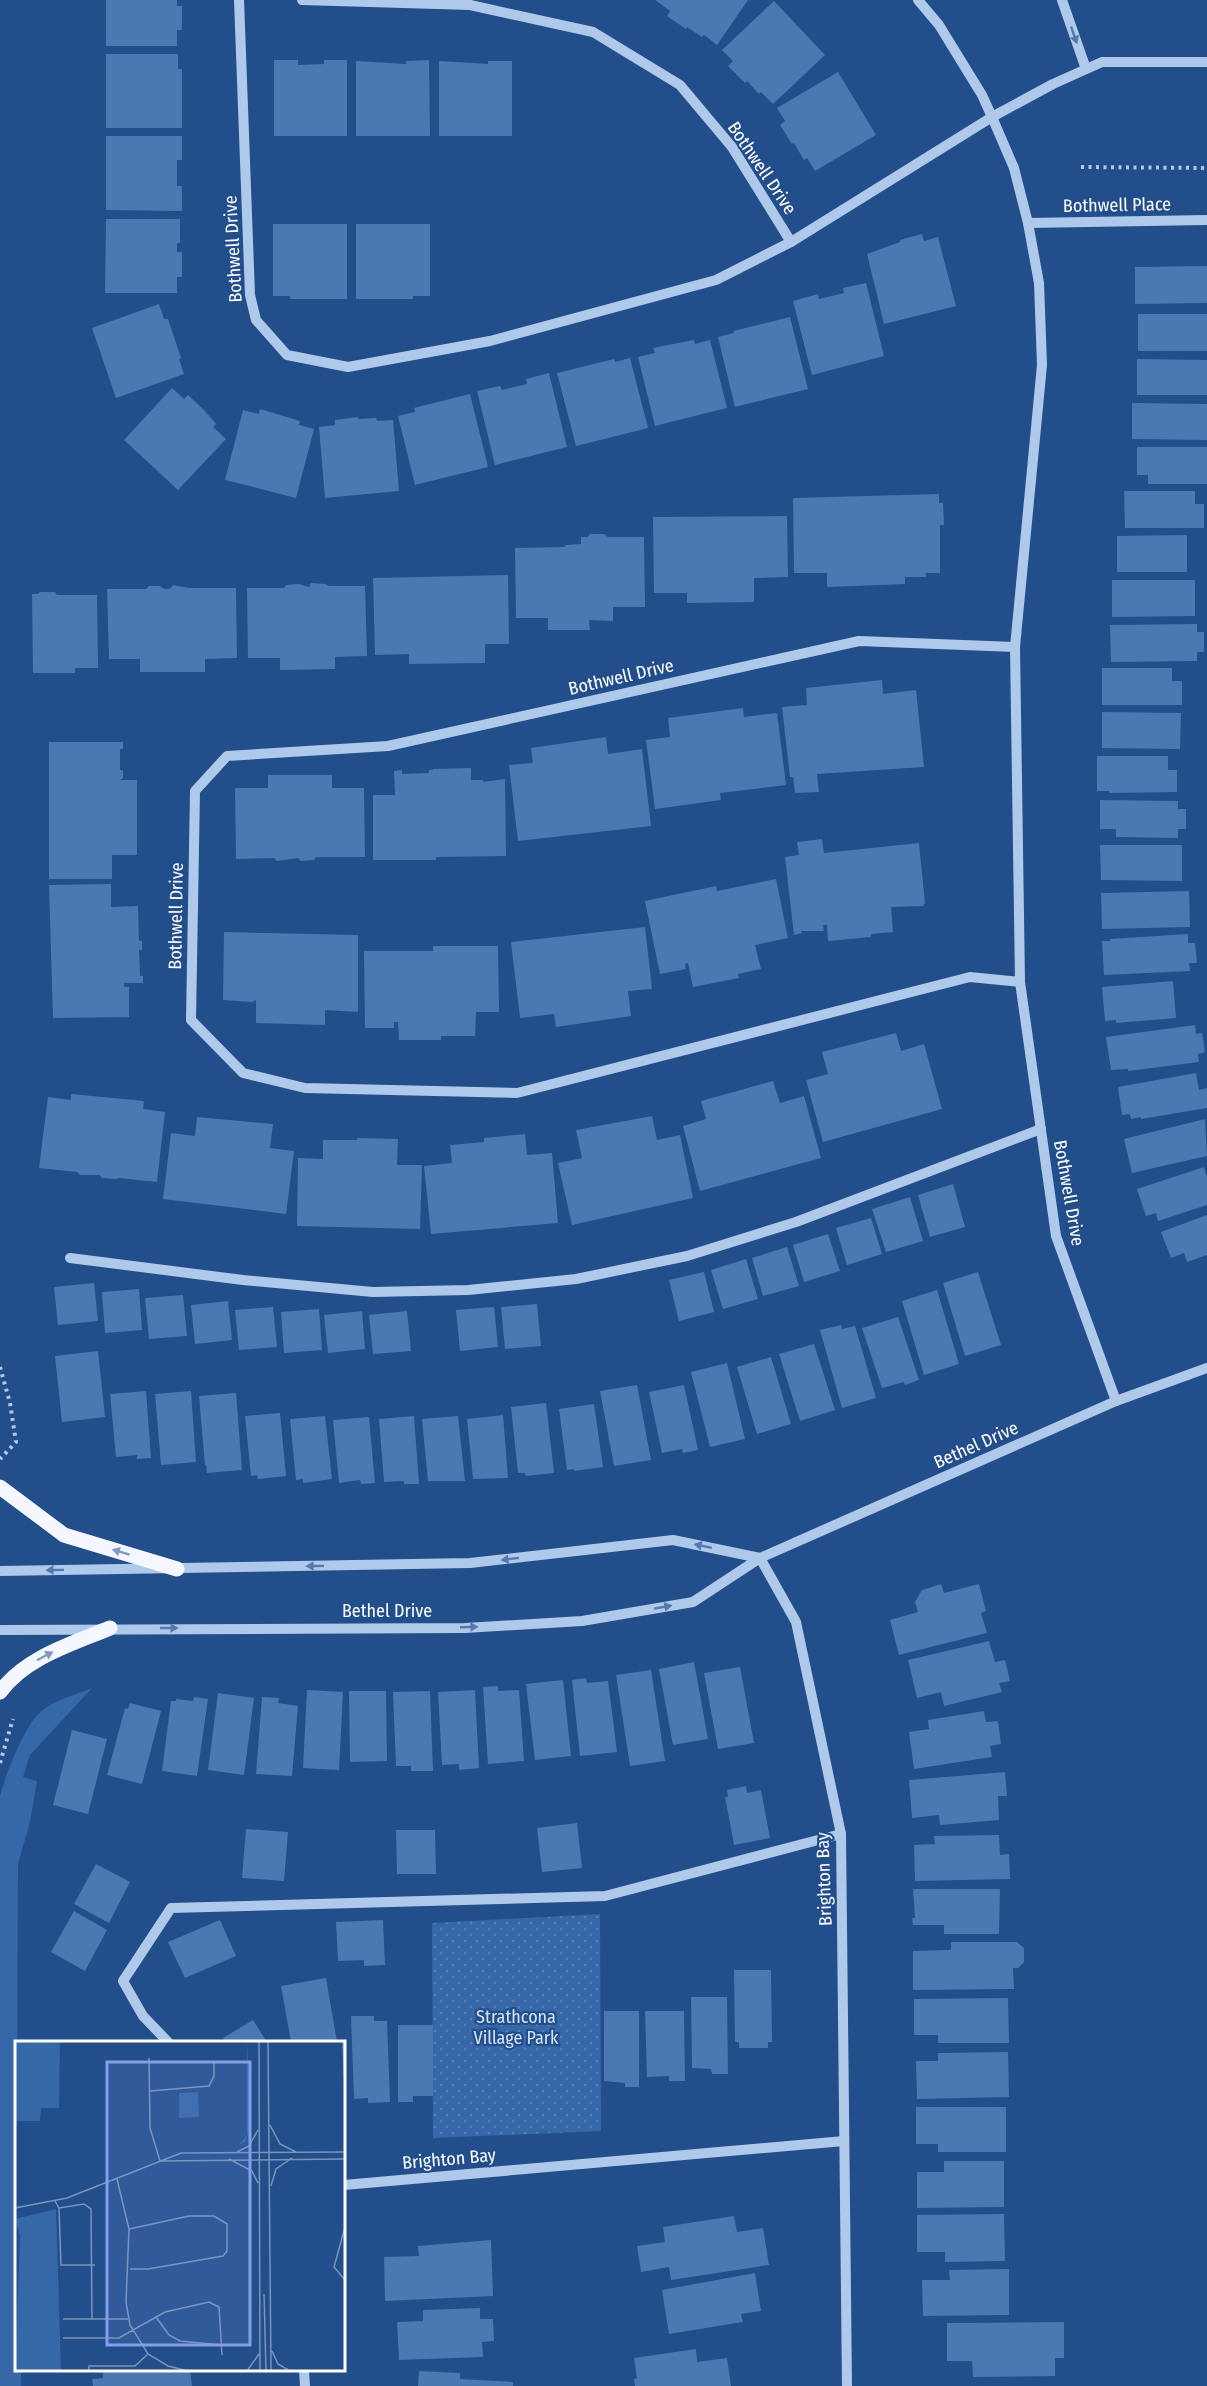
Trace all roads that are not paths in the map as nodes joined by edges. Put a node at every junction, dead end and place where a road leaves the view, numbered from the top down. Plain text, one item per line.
1 (239, 0) edge
2 (302, 0) edge
3 (918, 0) edge
4 (1062, 0) edge
5 (1207, 62) edge
6 (1086, 69) junction
7 (992, 117) junction
8 (1207, 220) edge
9 (1028, 222) junction
10 (791, 242) junction
11 (1015, 647) junction
12 (1020, 982) junction
13 (1041, 1129) junction
14 (70, 1258) dead end
15 (1207, 1368) edge
16 (1116, 1401) junction
17 (0, 1487) edge
18 (760, 1558) junction
19 (177, 1569) junction
20 (0, 1571) edge
21 (111, 1628) junction
22 (0, 1630) edge
23 (0, 1692) edge
24 (841, 1834) junction
25 (166, 2041) edge
26 (844, 2141) junction
27 (345, 2185) edge
28 (304, 2371) edge
29 (305, 2386) edge
30 (847, 2386) edge

1 - 10 street, Bothwell Drive
2 - 10 street, Bothwell Drive
3 - 7 street, Bothwell Drive
4 -> 6 street
5 - 6 street
6 - 7 street
7 - 9 street, Bothwell Drive
7 - 10 street, Bothwell Drive
8 - 9 street, Bothwell Place
9 - 11 street, Bothwell Drive
11 - 12 street, Bothwell Drive
11 - 12 street, Bothwell Drive
12 - 13 street, Bothwell Drive
13 - 14 street
13 - 16 street, Bothwell Drive
15 - 16 street, Bethel Drive
16 - 18 street, Bethel Drive
19 -> 17 main road
18 -> 19 street
21 -> 18 street, Bethel Drive
18 - 24 street, Brighton Bay
19 -> 20 street
21 - 22 street, Bethel Drive
23 -> 21 main road
24 - 25 street
24 - 26 street, Brighton Bay
26 - 27 street, Brighton Bay
26 - 30 street, Brighton Bay
28 - 29 street

